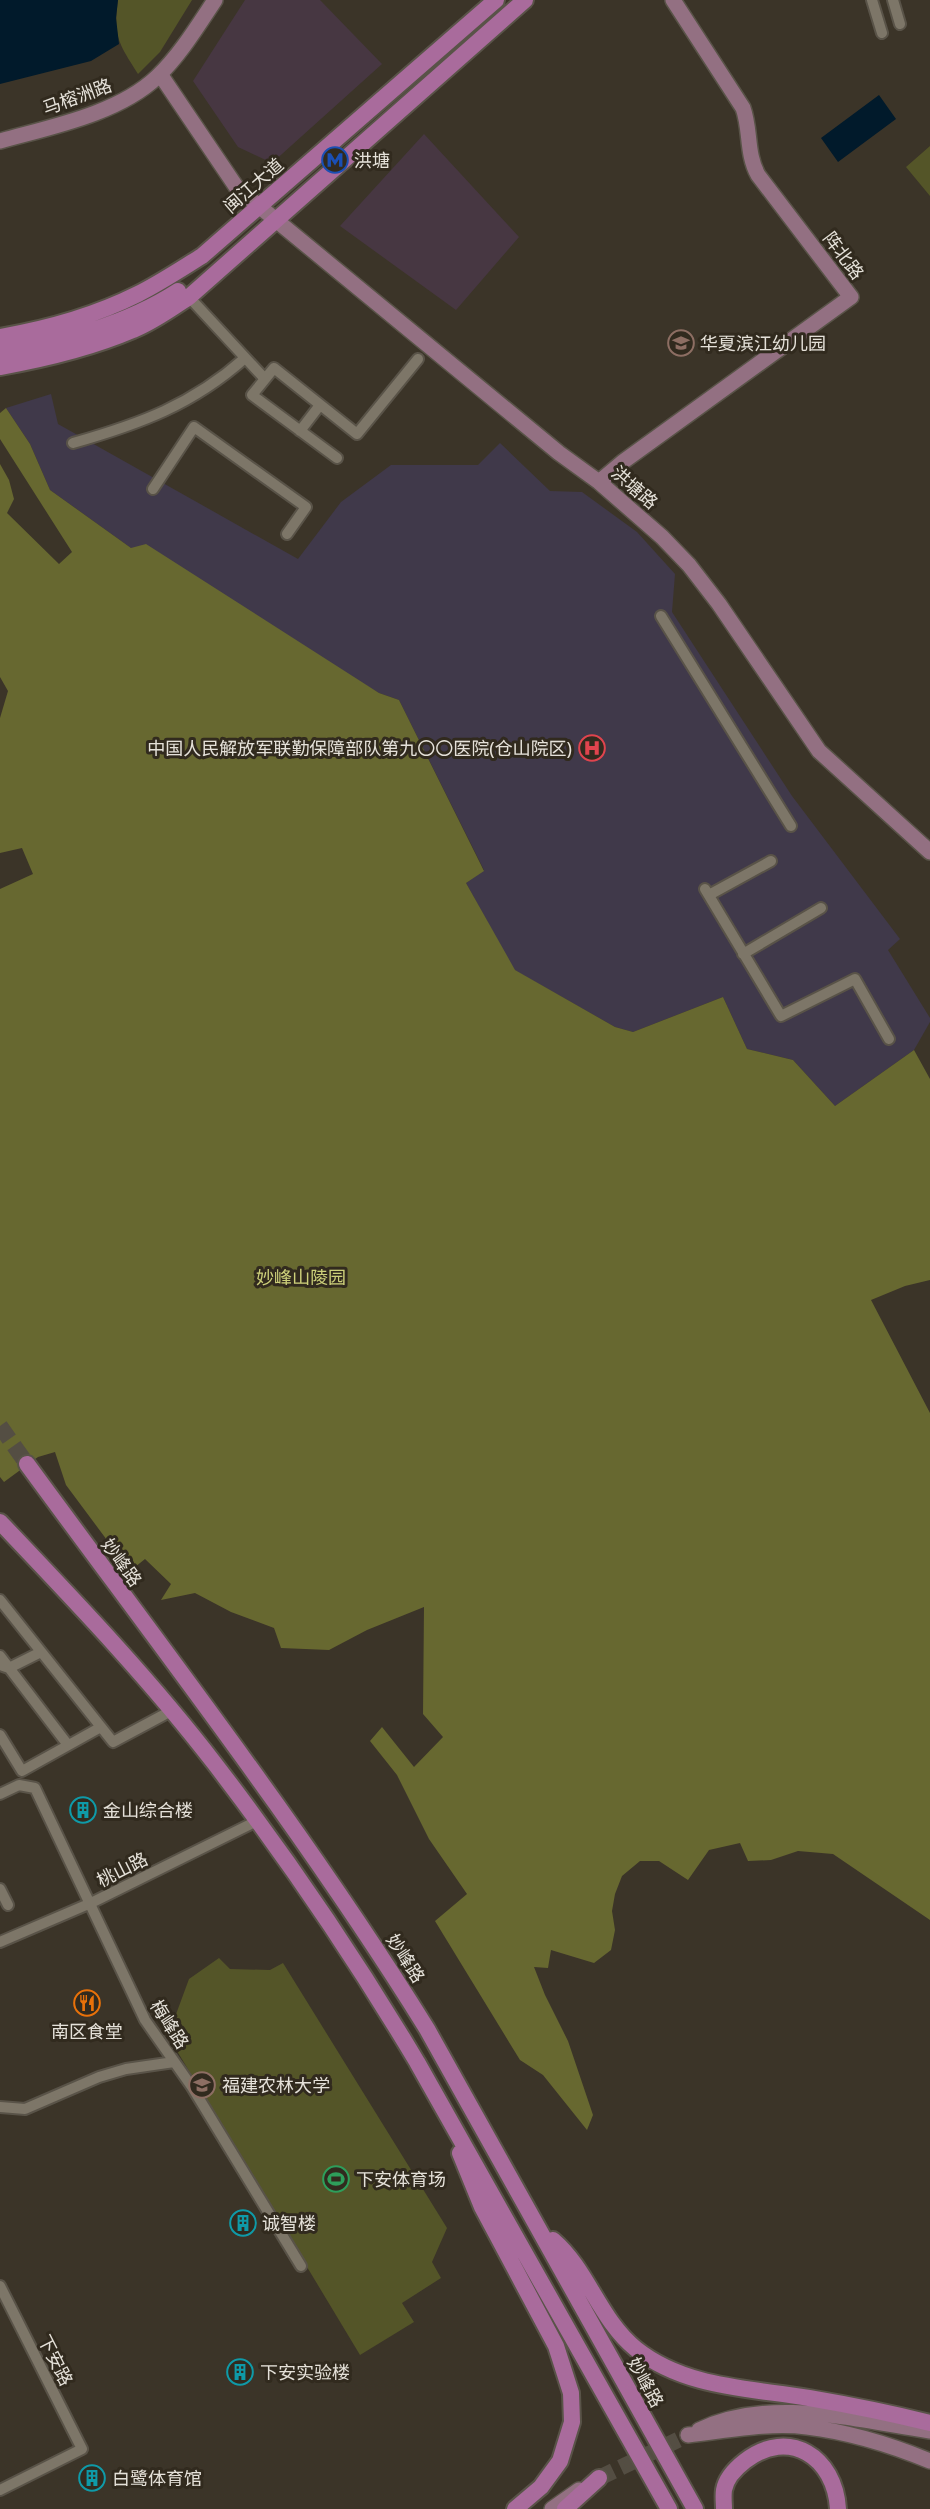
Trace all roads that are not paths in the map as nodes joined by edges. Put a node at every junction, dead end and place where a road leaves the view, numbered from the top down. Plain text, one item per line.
1 (215, 0) edge
2 (496, 0) edge
3 (525, 0) edge
4 (673, 0) edge
5 (872, 0) edge
6 (892, 0) edge
7 (900, 24) dead end
8 (882, 33) dead end
9 (160, 74) junction
10 (0, 141) edge
11 (258, 206) junction
12 (275, 221) junction
13 (238, 254) junction
14 (202, 256) junction
15 (189, 297) junction
16 (0, 337) edge
17 (0, 347) edge
18 (0, 353) edge
19 (245, 358) junction
20 (418, 359) dead end
21 (0, 367) edge
22 (265, 379) junction
23 (320, 405) junction
24 (300, 430) junction
25 (73, 443) dead end
26 (337, 458) dead end
27 (599, 482) junction
28 (153, 489) dead end
29 (287, 534) dead end
30 (661, 616) dead end
31 (790, 826) dead end
32 (930, 852) edge
33 (771, 861) dead end
34 (821, 908) dead end
35 (743, 954) junction
36 (889, 1039) dead end
37 (27, 1464) tunnel mouth
38 (0, 1522) edge
39 (0, 1600) edge
40 (41, 1652) junction
41 (0, 1656) edge
42 (5, 1667) edge
43 (171, 1711) junction
44 (101, 1727) junction
45 (0, 1735) edge
46 (69, 1745) junction
47 (0, 1794) edge
48 (257, 1821) junction
49 (0, 1889) edge
50 (91, 1904) junction
51 (8, 1905) dead end
52 (0, 1942) edge
53 (174, 2062) junction
54 (0, 2107) edge
55 (447, 2115) junction
56 (540, 2229) junction
57 (302, 2266) dead end
58 (0, 2286) edge
59 (904, 2417) junction
60 (930, 2423) edge
61 (930, 2429) edge
62 (930, 2461) edge
63 (599, 2478) joint
64 (0, 2490) edge
65 (527, 2497) junction
66 (510, 2509) edge
67 (515, 2509) edge
68 (552, 2509) edge
69 (565, 2509) edge
70 (669, 2509) edge
71 (695, 2509) edge
72 (724, 2509) edge
73 (838, 2509) edge

1 - 9 street, 马榕洲路
2 - 11 main road, 闽江大道
3 - 12 main road
4 - 27 street, 阵北路
5 - 8 street
6 - 7 street
9 - 10 street, 马榕洲路
9 - 11 street, 洪塘路
11 - 12 street, 洪塘路
11 - 14 main road, 闽江大道
12 - 13 main road
12 - 27 street, 洪塘路
13 - 15 main road
13 - 18 main road
14 - 16 main road, 闽江大道
14 - 17 main road
15 - 19 street
15 - 21 main road
19 - 22 street
19 - 25 street
20 - 23 street
22 - 23 street
22 - 24 street
23 - 24 street
24 - 26 street
27 - 32 street, 洪塘路
28 - 29 street
30 - 31 street
33 - 35 street
34 - 35 street
35 - 36 street
37 - 56 main road, 妙峰路
38 - 43 main road
39 - 40 street
40 - 42 street
40 - 44 street
41 - 42 street
42 - 46 street
43 - 44 street
43 - 48 main road
44 - 46 street
45 - 46 street
47 - 50 street, 梅峰路
48 - 50 street, 桃山路
48 - 55 main road
49 - 51 street
50 - 52 street, 桃山路
50 - 53 street, 梅峰路
53 - 54 street
53 - 57 street, 梅峰路
55 - 65 main road
55 - 70 main road
56 - 59 main road
56 - 71 main road, 妙峰路
58 - 64 street, 下安路
59 - 60 main road
59 - 61 street
61 - 62 street
63 - 68 street
63 - 69 main road
65 - 66 street
65 - 67 main road
72 - 73 main road

